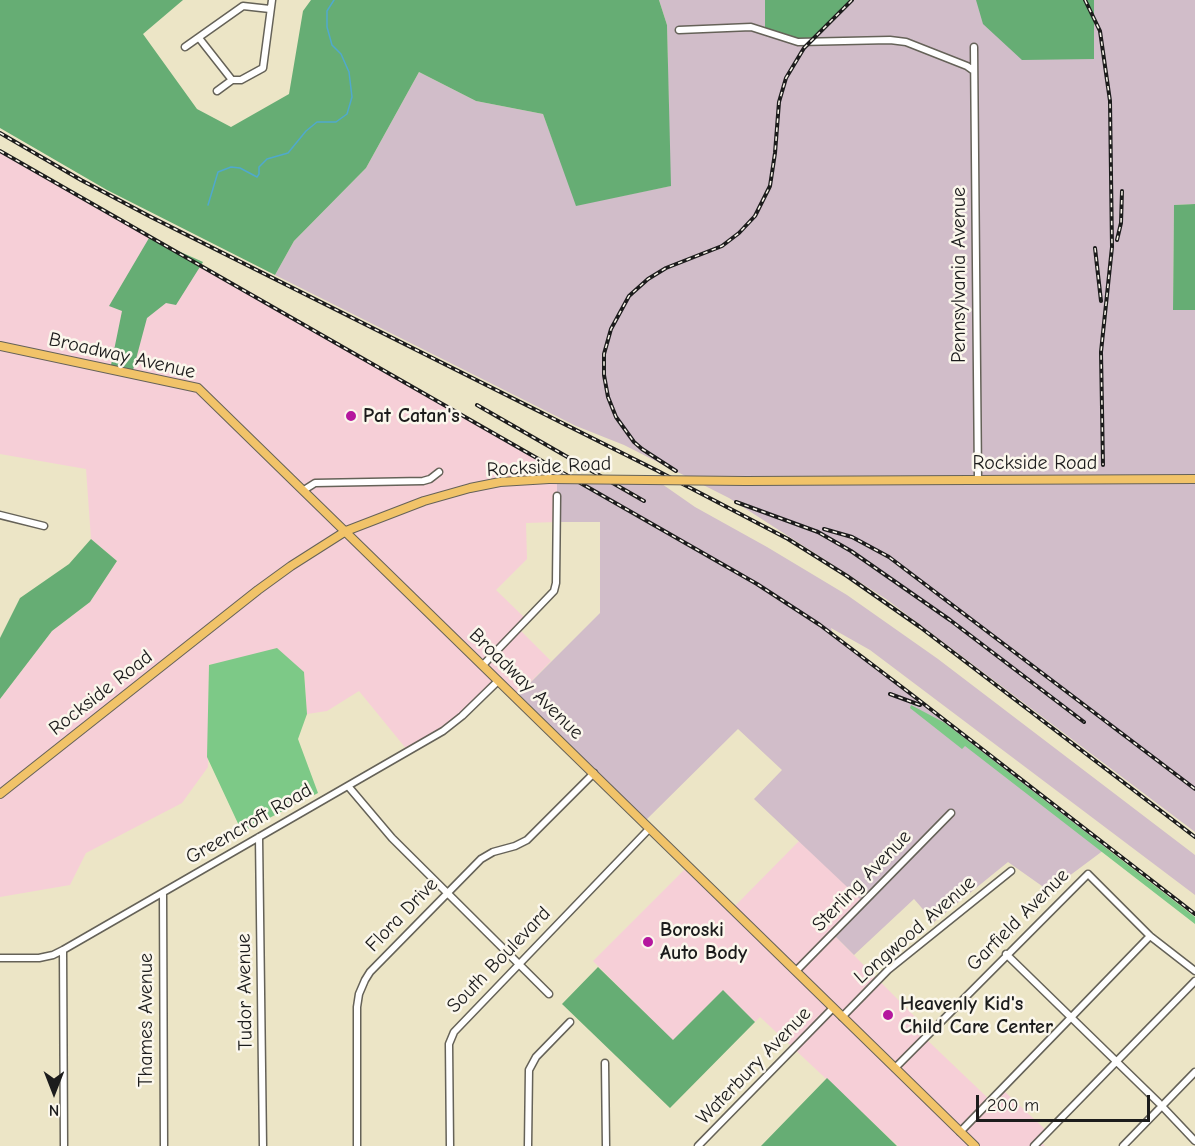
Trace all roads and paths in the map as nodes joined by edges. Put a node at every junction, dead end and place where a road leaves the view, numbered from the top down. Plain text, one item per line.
1 (272, 0) edge
2 (270, 9) junction
3 (679, 30) dead end
4 (199, 38) junction
5 (974, 46) dead end
6 (186, 47) dead end
7 (974, 71) junction
8 (232, 80) junction
9 (217, 91) dead end
10 (0, 346) edge
11 (439, 472) dead end
12 (978, 479) junction
13 (1195, 479) edge
14 (304, 490) junction
15 (557, 496) dead end
16 (0, 515) edge
17 (44, 526) dead end
18 (346, 531) junction
19 (483, 665) junction
20 (498, 681) junction
21 (594, 773) junction
22 (348, 786) junction
23 (0, 794) edge
24 (951, 813) dead end
25 (649, 829) junction
26 (259, 837) junction
27 (1011, 871) dead end
28 (163, 893) junction
29 (447, 893) junction
30 (1150, 936) junction
31 (63, 950) junction
32 (1006, 954) junction
33 (0, 958) edge
34 (519, 964) junction
35 (796, 971) junction
36 (1195, 971) edge
37 (1195, 981) edge
38 (549, 994) dead end
39 (832, 1008) junction
40 (842, 1017) junction
41 (1072, 1018) junction
42 (570, 1022) dead end
43 (1116, 1062) junction
44 (605, 1063) dead end
45 (895, 1068) junction
46 (1195, 1072) edge
47 (1162, 1106) junction
48 (960, 1132) junction
49 (1195, 1141) edge
50 (64, 1146) edge
51 (164, 1146) edge
52 (263, 1146) edge
53 (357, 1146) edge
54 (450, 1146) edge
55 (528, 1146) edge
56 (606, 1146) edge
57 (698, 1146) edge
58 (975, 1146) edge
59 (1034, 1146) edge
60 (1123, 1146) edge

1 - 2 street
2 - 4 street
2 - 8 street
3 - 7 street
4 - 6 street
4 - 8 street
5 - 7 street, Pennsylvania Avenue
7 - 12 street, Pennsylvania Avenue
8 - 9 street
10 - 14 main road, Broadway Avenue
11 - 14 street
12 - 13 main road, Rockside Road
12 - 18 main road, Rockside Road, bridge
14 - 18 main road, Broadway Avenue
15 - 19 street
16 - 17 street
18 - 19 main road, Broadway Avenue
18 - 23 main road, Rockside Road
19 - 20 main road, Broadway Avenue
20 - 21 main road, Broadway Avenue
20 - 22 street, Greencroft Road
21 - 25 main road, Broadway Avenue
21 - 29 street, Flora Drive
22 - 26 street, Greencroft Road
22 - 29 street
24 - 35 street, Sterling Avenue
25 - 34 street, South Boulevard
25 - 35 main road, Broadway Avenue
26 - 28 street, Greencroft Road
26 - 52 street, Tudor Avenue
27 - 40 street, Longwood Avenue
28 - 31 street, Greencroft Road
28 - 51 street, Thames Avenue
29 - 34 street
29 - 53 street, Flora Drive
30 - 32 street, Garfield Avenue
30 - 36 street
30 - 41 street
31 - 33 street, Greencroft Road
31 - 50 street
32 - 41 street
32 - 45 street, Garfield Avenue
34 - 38 street
34 - 54 street, South Boulevard
35 - 39 main road, Broadway Avenue
37 - 43 street
39 - 40 main road, Broadway Avenue
39 - 57 street, Waterbury Avenue
40 - 45 main road, Broadway Avenue
41 - 43 street
41 - 48 street
42 - 55 street
43 - 47 street
43 - 59 street
44 - 56 street
45 - 48 main road, Broadway Avenue
46 - 47 street
47 - 49 street
47 - 60 street
48 - 58 main road, Broadway Avenue

